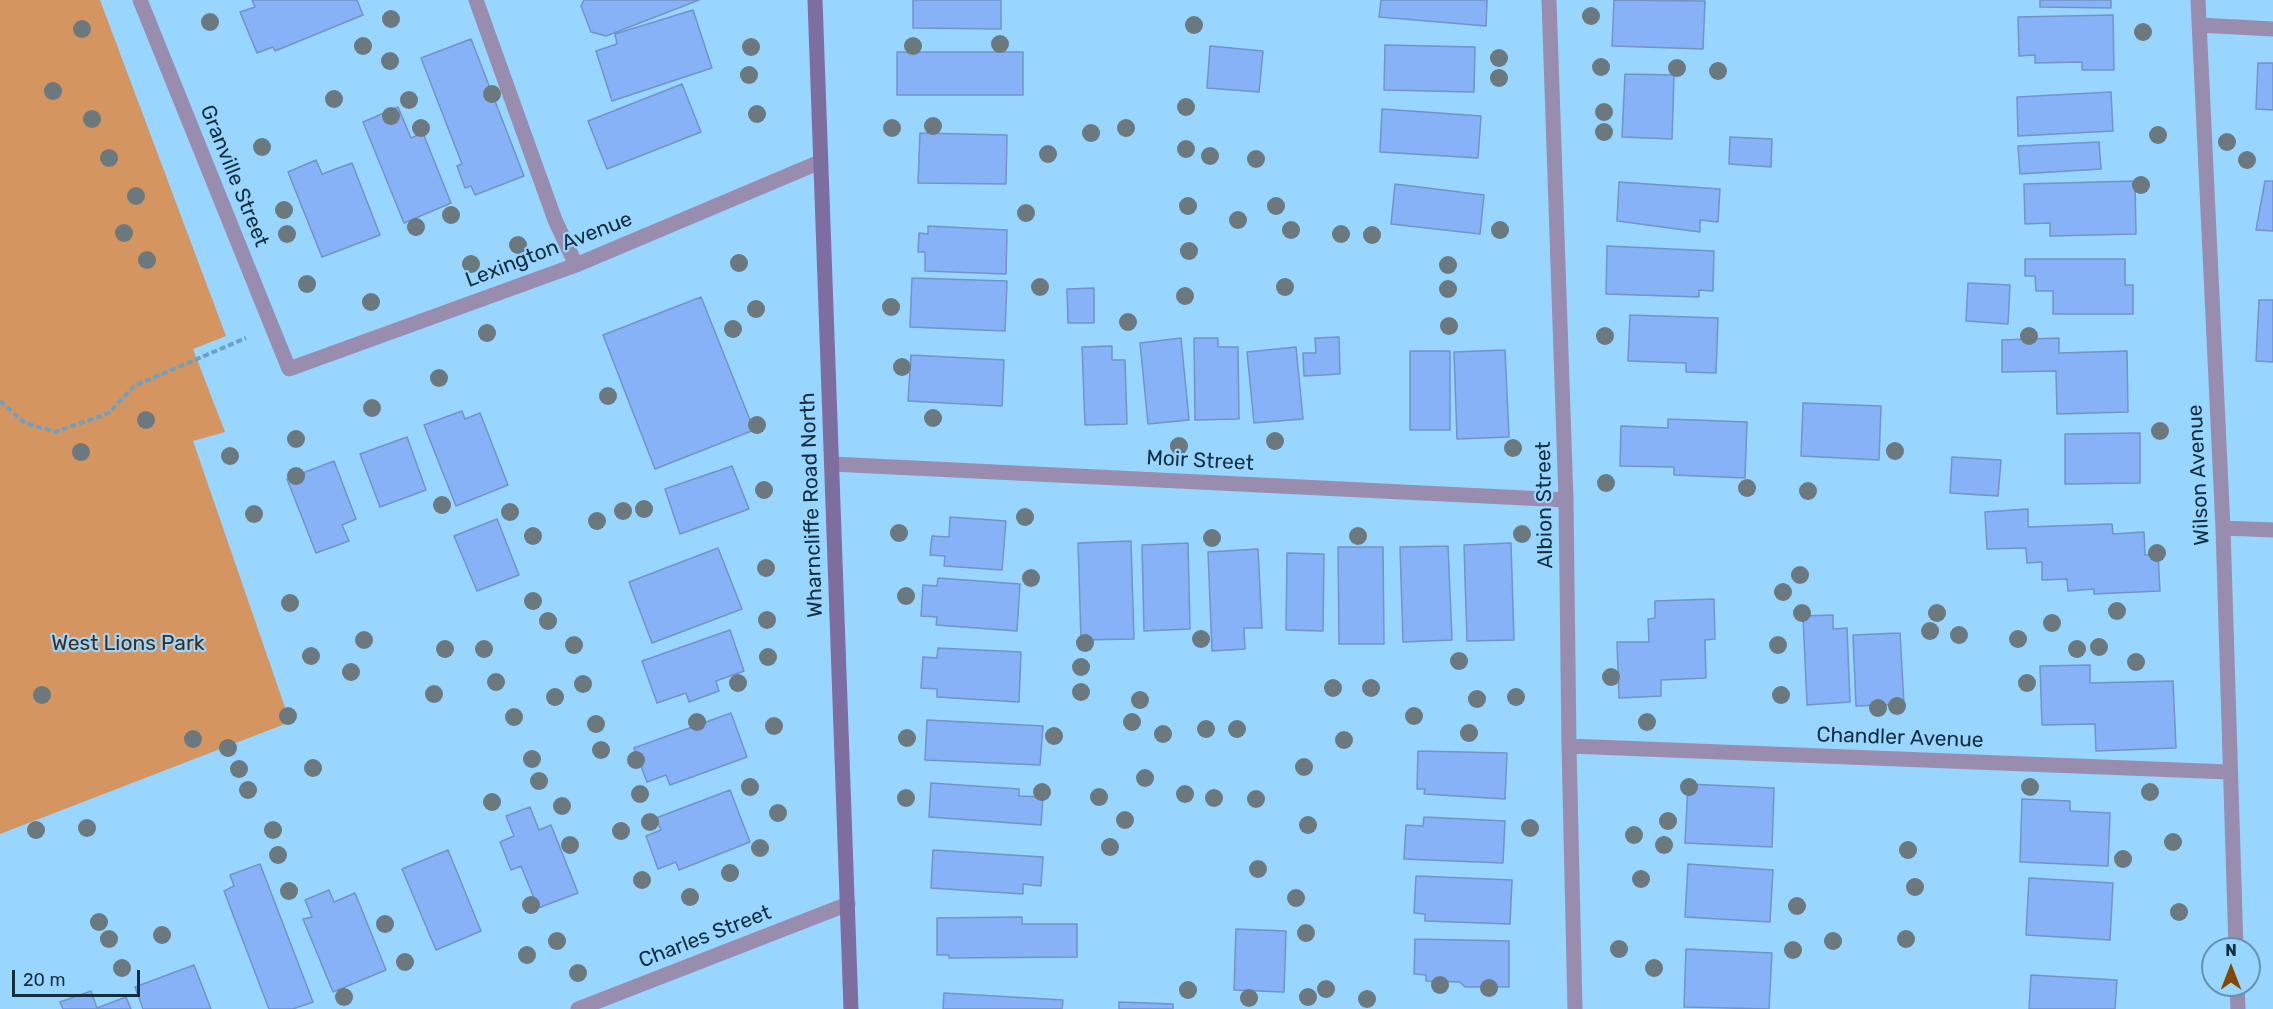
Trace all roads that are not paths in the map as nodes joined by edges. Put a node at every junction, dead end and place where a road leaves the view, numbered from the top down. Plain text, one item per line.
1 (140, 0) edge
2 (476, 0) edge
3 (815, 0) edge
4 (1549, 0) edge
5 (2198, 0) edge
6 (2199, 25) junction
7 (2273, 29) edge
8 (820, 162) junction
9 (576, 265) junction
10 (290, 369) joint
11 (832, 464) junction
12 (1566, 500) junction
13 (2223, 528) junction
14 (2273, 530) edge
15 (1569, 746) junction
16 (2229, 772) junction
17 (848, 904) junction
18 (2236, 937) edge
19 (578, 1009) edge
20 (851, 1009) edge
21 (1575, 1009) edge

1 - 10 street, Granville Street
2 - 9 street
3 - 8 main road, Wharncliffe Road North
4 - 12 street, Albion Street
5 - 6 street, Wilson Avenue
6 - 7 street
6 - 13 street, Wilson Avenue
8 - 9 street, Lexington Avenue
8 - 11 main road, Wharncliffe Road North
9 - 10 street, Lexington Avenue
11 - 12 street, Moir Street
11 - 17 main road, Wharncliffe Road North
12 - 15 street, Albion Street
13 - 14 street
13 - 16 street, Wilson Avenue
15 - 16 street, Chandler Avenue
15 - 21 street, Albion Street
16 - 18 street, Wilson Avenue
17 - 19 street, Charles Street
17 - 20 main road, Wharncliffe Road North

